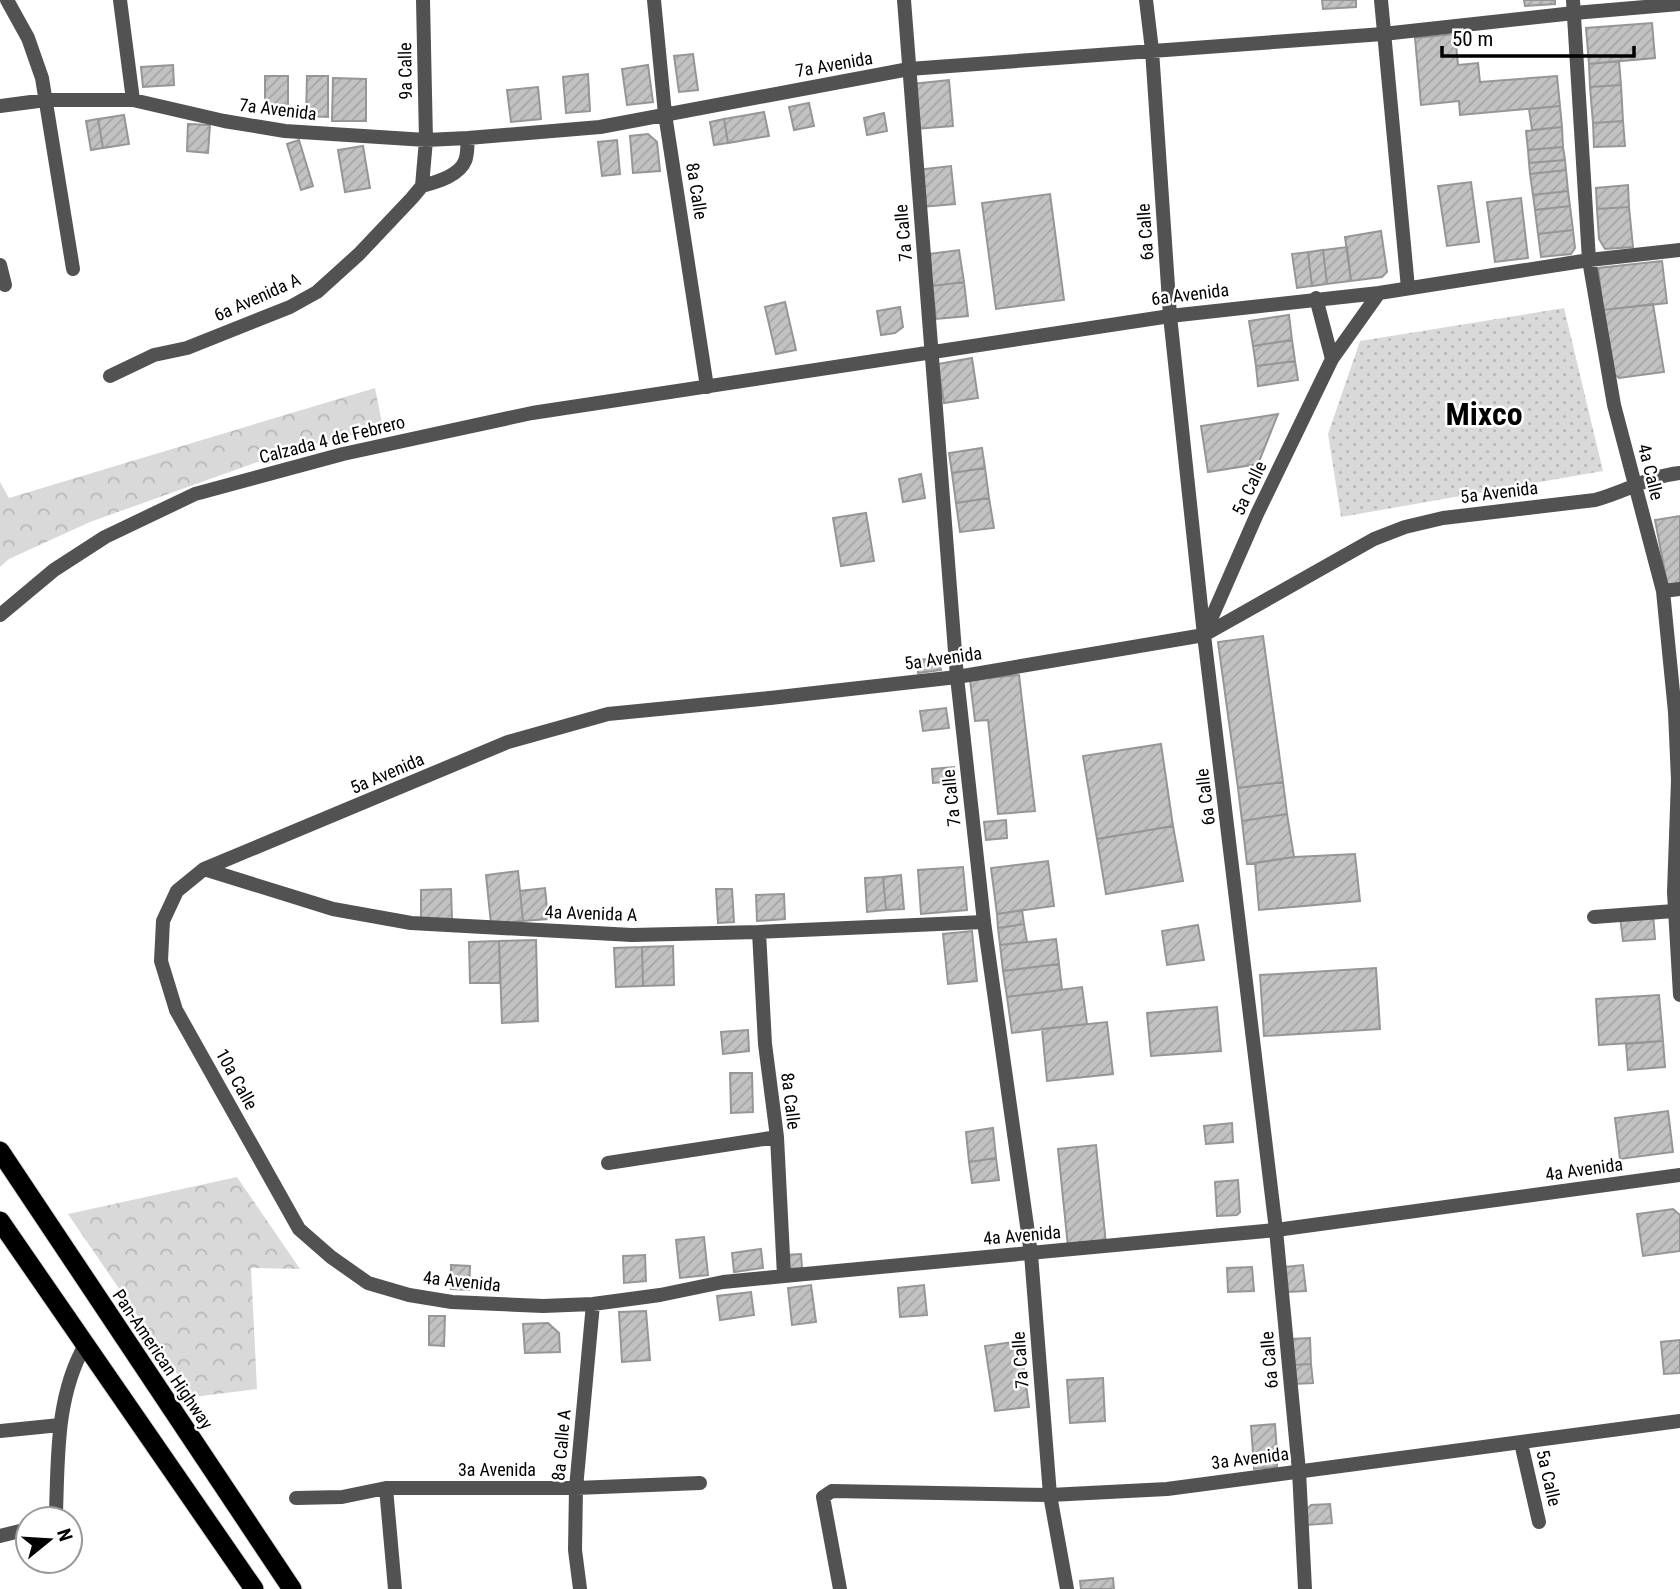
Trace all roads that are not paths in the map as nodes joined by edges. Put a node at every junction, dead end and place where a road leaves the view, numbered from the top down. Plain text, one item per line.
1 (7, 0) edge
2 (120, 0) edge
3 (423, 0) edge
4 (654, 0) edge
5 (904, 0) edge
6 (1146, 0) edge
7 (1381, 0) edge
8 (1680, 4) edge
9 (1574, 6) edge
10 (1382, 34) junction
11 (1152, 50) junction
12 (909, 69) junction
13 (46, 100) junction
14 (133, 100) junction
15 (2, 107) edge
16 (666, 114) junction
17 (468, 138) junction
18 (426, 140) junction
19 (422, 186) junction
20 (1680, 250) edge
21 (1589, 260) junction
22 (0, 265) edge
23 (73, 269) dead end
24 (5, 285) dead end
25 (1408, 288) junction
26 (1379, 293) junction
27 (1316, 298) junction
28 (1170, 316) junction
29 (933, 352) junction
30 (1332, 359) junction
31 (110, 376) dead end
32 (707, 387) junction
33 (1680, 473) edge
34 (1635, 484) junction
35 (1680, 589) edge
36 (1663, 591) junction
37 (0, 615) edge
38 (1204, 635) junction
39 (957, 677) junction
40 (204, 869) junction
41 (1674, 911) junction
42 (1594, 917) dead end
43 (984, 922) junction
44 (759, 932) junction
45 (1680, 995) edge
46 (777, 1138) junction
47 (0, 1152) edge
48 (608, 1163) dead end
49 (1680, 1175) edge
50 (0, 1221) edge
51 (1276, 1230) junction
52 (1031, 1254) junction
53 (784, 1276) junction
54 (368, 1283) joint
55 (593, 1304) junction
56 (85, 1345) junction
57 (1680, 1421) edge
58 (60, 1425) junction
59 (0, 1431) edge
60 (1521, 1443) junction
61 (1299, 1471) junction
62 (700, 1483) dead end
63 (386, 1488) junction
64 (576, 1488) junction
65 (1050, 1495) junction
66 (296, 1499) dead end
67 (56, 1505) edge
68 (1539, 1522) dead end
69 (254, 1589) edge
70 (292, 1589) edge
71 (395, 1589) edge
72 (580, 1589) edge
73 (841, 1589) edge
74 (1067, 1589) edge
75 (1305, 1589) edge

1 - 13 street
2 - 14 street
3 - 18 street, 9a Calle
4 - 16 street, 8a Calle
5 - 12 street, 7a Calle
6 - 11 street, 6a Calle
7 - 10 street
8 - 9 street, 7a Avenida
9 - 10 street, 7a Avenida
9 - 21 street, 4a Calle
10 - 11 street, 7a Avenida
10 - 25 street
11 - 12 street, 7a Avenida
11 - 28 street, 6a Calle
12 - 16 street, 7a Avenida
12 - 29 street, 7a Calle
13 - 14 street, 7a Avenida
13 - 15 street, 7a Avenida
13 - 23 street
14 - 18 street, 7a Avenida
16 - 17 street, 7a Avenida
16 - 32 street, 8a Calle
17 - 18 street, 7a Avenida
17 - 19 street
18 - 19 street
19 - 31 street, 6a Avenida A
20 - 21 street, 6a Avenida
21 - 25 street, 6a Avenida
21 - 34 street, 4a Calle
22 - 24 street
25 - 26 street, 6a Avenida
26 - 27 street, 6a Avenida
26 - 30 street, 5a Calle
27 - 28 street, 6a Avenida
27 - 30 street
28 - 29 street, 6a Avenida
28 - 38 street, 6a Calle
29 - 32 street, 6a Avenida
29 - 39 street, 7a Calle
30 - 38 street, 5a Calle
32 - 37 street, Calzada 4 de Febrero
33 - 34 street, 5a Avenida
34 - 36 street, 4a Calle
34 - 38 street, 5a Avenida
35 - 36 street
36 - 41 street, 4a Calle
38 - 39 street, 5a Avenida
38 - 51 street, 6a Calle
39 - 40 street, 5a Avenida
39 - 43 street, 7a Calle
40 - 44 street, 4a Avenida A
40 - 54 street, 10a Calle
41 - 42 street
41 - 45 street, 4a Calle
43 - 44 street, 4a Avenida A
43 - 52 street, 7a Calle
44 - 46 street, 8a Calle
46 - 48 street
46 - 53 street, 8a Calle
47 - 70 highway, Pan-American Highway
49 - 51 street, 4a Avenida
50 - 56 highway
51 - 52 street, 4a Avenida
51 - 61 street, 6a Calle
52 - 53 street, 4a Avenida
52 - 65 street, 7a Calle
53 - 55 street, 4a Avenida
54 - 55 street, 4a Avenida
55 - 64 street, 8a Calle A
56 - 58 street
56 - 69 highway
57 - 60 street, 3a Avenida
58 - 59 street
58 - 67 street
60 - 61 street, 3a Avenida
60 - 68 street, 5a Calle
61 - 65 street, 3a Avenida
61 - 75 street, 6a Calle
62 - 64 street, 3a Avenida
63 - 64 street, 3a Avenida
63 - 66 street, 3a Avenida
63 - 71 street
64 - 72 street, 8a Calle A
65 - 73 street, 3a Avenida
65 - 74 street, 7a Calle

